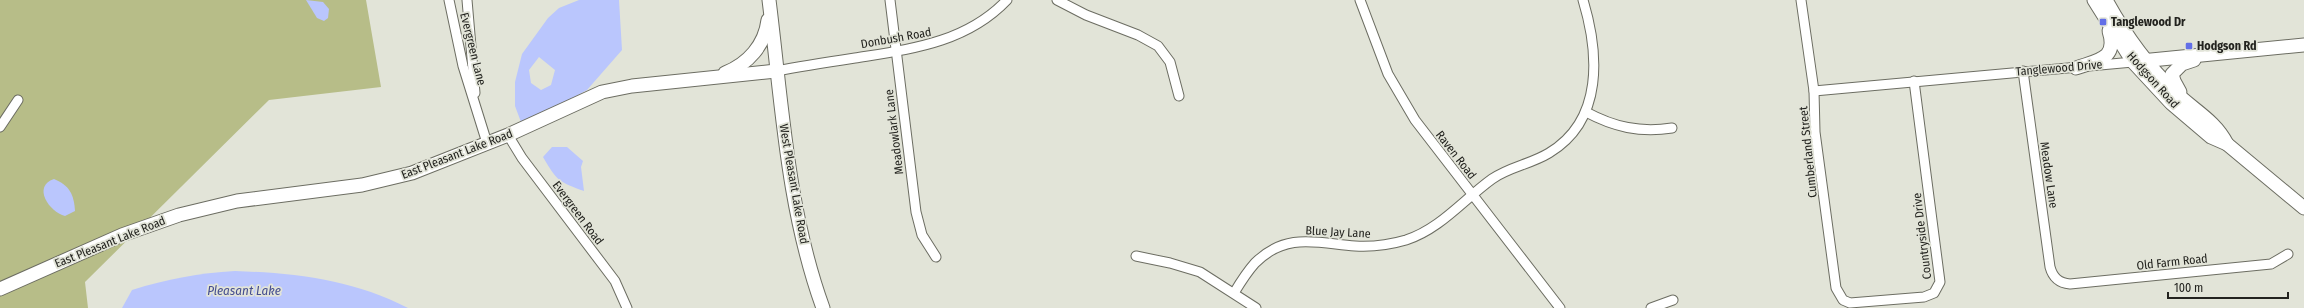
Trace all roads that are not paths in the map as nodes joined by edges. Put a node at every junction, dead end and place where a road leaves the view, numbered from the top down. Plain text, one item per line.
1 (450, 0) edge
2 (467, 0) edge
3 (890, 0) edge
4 (1007, 0) edge
5 (1057, 0) edge
6 (1360, 0) edge
7 (1583, 0) edge
8 (1801, 0) edge
9 (2094, 0) edge
10 (2106, 0) edge
11 (769, 4) edge
12 (2105, 19) junction
13 (2304, 45) edge
14 (897, 52) junction
15 (2211, 55) junction
16 (2147, 61) junction
17 (2133, 62) junction
18 (825, 63) joint
19 (2076, 68) junction
20 (776, 71) junction
21 (2023, 71) junction
22 (713, 77) junction
23 (1914, 81) junction
24 (1814, 91) junction
25 (1179, 96) dead end
26 (18, 100) dead end
27 (475, 104) junction
28 (2189, 104) junction
29 (1586, 112) junction
30 (0, 127) edge
31 (1672, 128) dead end
32 (508, 134) junction
33 (487, 143) junction
34 (2227, 144) junction
35 (1472, 195) junction
36 (2304, 208) edge
37 (2288, 254) dead end
38 (1136, 256) dead end
39 (936, 257) dead end
40 (2057, 280) joint
41 (0, 289) edge
42 (1234, 292) junction
43 (1673, 300) dead end
44 (1843, 300) joint
45 (627, 308) edge
46 (823, 308) edge
47 (1256, 308) edge
48 (1560, 308) edge
49 (1651, 308) edge

1 - 27 street, Evergreen Lane
2 - 27 street, Evergreen Lane
3 - 14 street, Meadowlark Lane
4 - 14 street, Donbush Road
5 - 25 street
6 - 35 street, Raven Road
7 - 29 street, Blue Jay Lane
8 - 24 street, Cumberland Street
9 - 12 street, Hodgson Road
10 - 16 street, Hodgson Road
11 - 20 street, West Pleasant Lake Road
11 - 22 street
12 - 17 street, Hodgson Road
12 - 19 street
13 - 15 street, Tanglewood Drive
14 - 18 street, Donbush Road
14 - 39 street, Meadowlark Lane
15 - 16 street, Tanglewood Drive
15 - 28 street
16 - 17 street, Tanglewood Drive
16 - 28 street, Hodgson Road
17 - 19 street, Tanglewood Drive
17 - 34 street, Hodgson Road
18 - 20 street, East Pleasant Lake Road
19 - 21 street, Tanglewood Drive
20 - 22 street, East Pleasant Lake Road
20 - 46 street, West Pleasant Lake Road
21 - 23 street, Tanglewood Drive
21 - 40 street, Meadow Lane
22 - 32 street, East Pleasant Lake Road
23 - 24 street, Tanglewood Drive
23 - 44 street, Countryside Drive
24 - 44 street, Cumberland Street
26 - 30 street
27 - 33 street, Evergreen Lane
28 - 34 street, Hodgson Road
29 - 31 street
29 - 35 street, Blue Jay Lane
32 - 33 street, East Pleasant Lake Road
32 - 45 street, Evergreen Road
33 - 41 street, East Pleasant Lake Road
34 - 36 street, Hodgson Road
35 - 42 street, Blue Jay Lane
35 - 48 street, Raven Road
37 - 40 street, Old Farm Road
38 - 42 street
42 - 47 street
43 - 49 street

